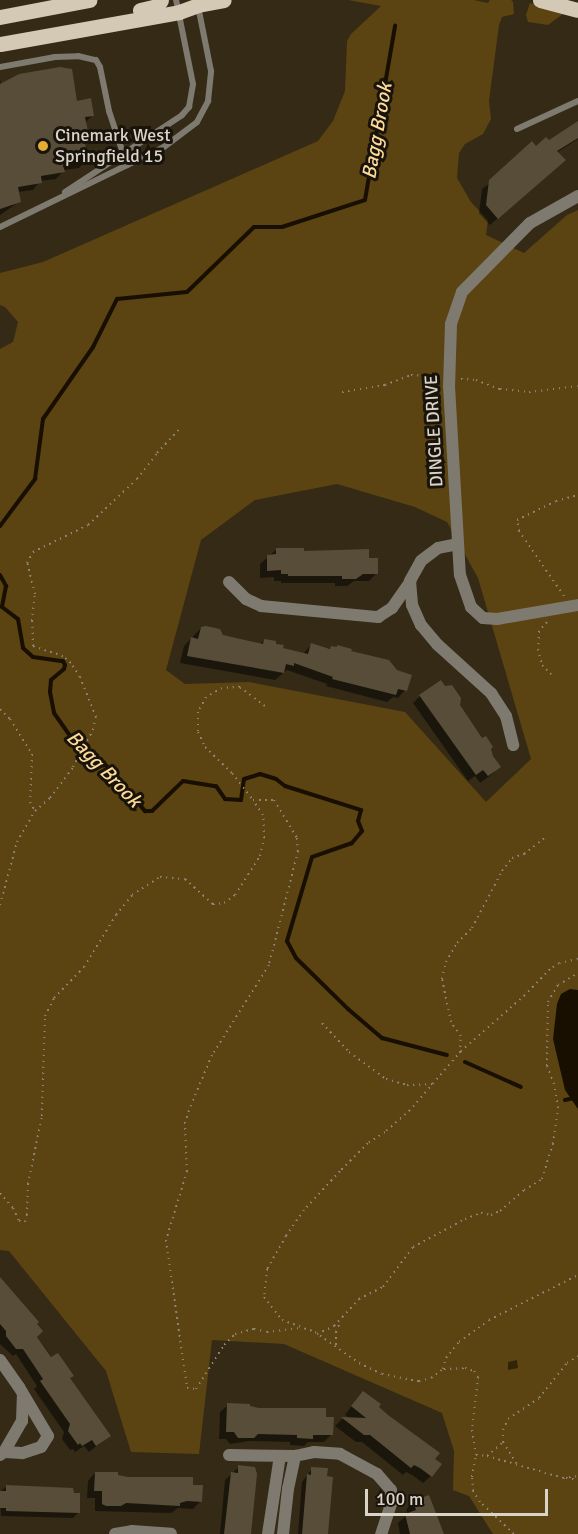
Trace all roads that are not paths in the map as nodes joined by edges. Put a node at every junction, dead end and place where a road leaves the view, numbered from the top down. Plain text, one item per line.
1 (88, 0) edge
2 (161, 0) edge
3 (224, 0) edge
4 (540, 0) edge
5 (195, 2) edge
6 (178, 6) edge
7 (577, 10) edge
8 (0, 17) edge
9 (24, 40) junction
10 (0, 44) edge
11 (0, 67) edge
12 (578, 101) edge
13 (517, 129) dead end
14 (123, 153) junction
15 (127, 165) junction
16 (578, 196) edge
17 (47, 203) junction
18 (0, 227) edge
19 (458, 544) junction
20 (229, 582) dead end
21 (410, 582) junction
22 (578, 605) edge
23 (513, 745) dead end
24 (0, 1360) edge
25 (19, 1387) junction
26 (2, 1454) edge
27 (229, 1455) dead end
28 (280, 1456) junction
29 (295, 1456) junction
30 (115, 1534) edge
31 (171, 1534) edge
32 (268, 1534) edge
33 (283, 1534) edge
34 (381, 1534) edge

1 - 8 main road
2 - 9 main road
3 - 5 main road
4 - 7 main road
5 - 6 main road
5 - 15 lane
6 - 9 main road
6 - 14 lane
9 - 10 main road
11 - 14 lane
12 - 13 lane
14 - 15 lane
14 - 17 lane
15 - 17 lane
16 - 19 street, DINGLE DRIVE
17 - 18 lane
19 - 21 street
19 - 22 street, DINGLE DRIVE
20 - 21 street
21 - 23 street
24 - 25 street
25 - 26 street
25 - 26 street
27 - 28 street
28 - 29 street
28 - 32 street
29 - 33 street
29 - 34 street
30 - 31 street

